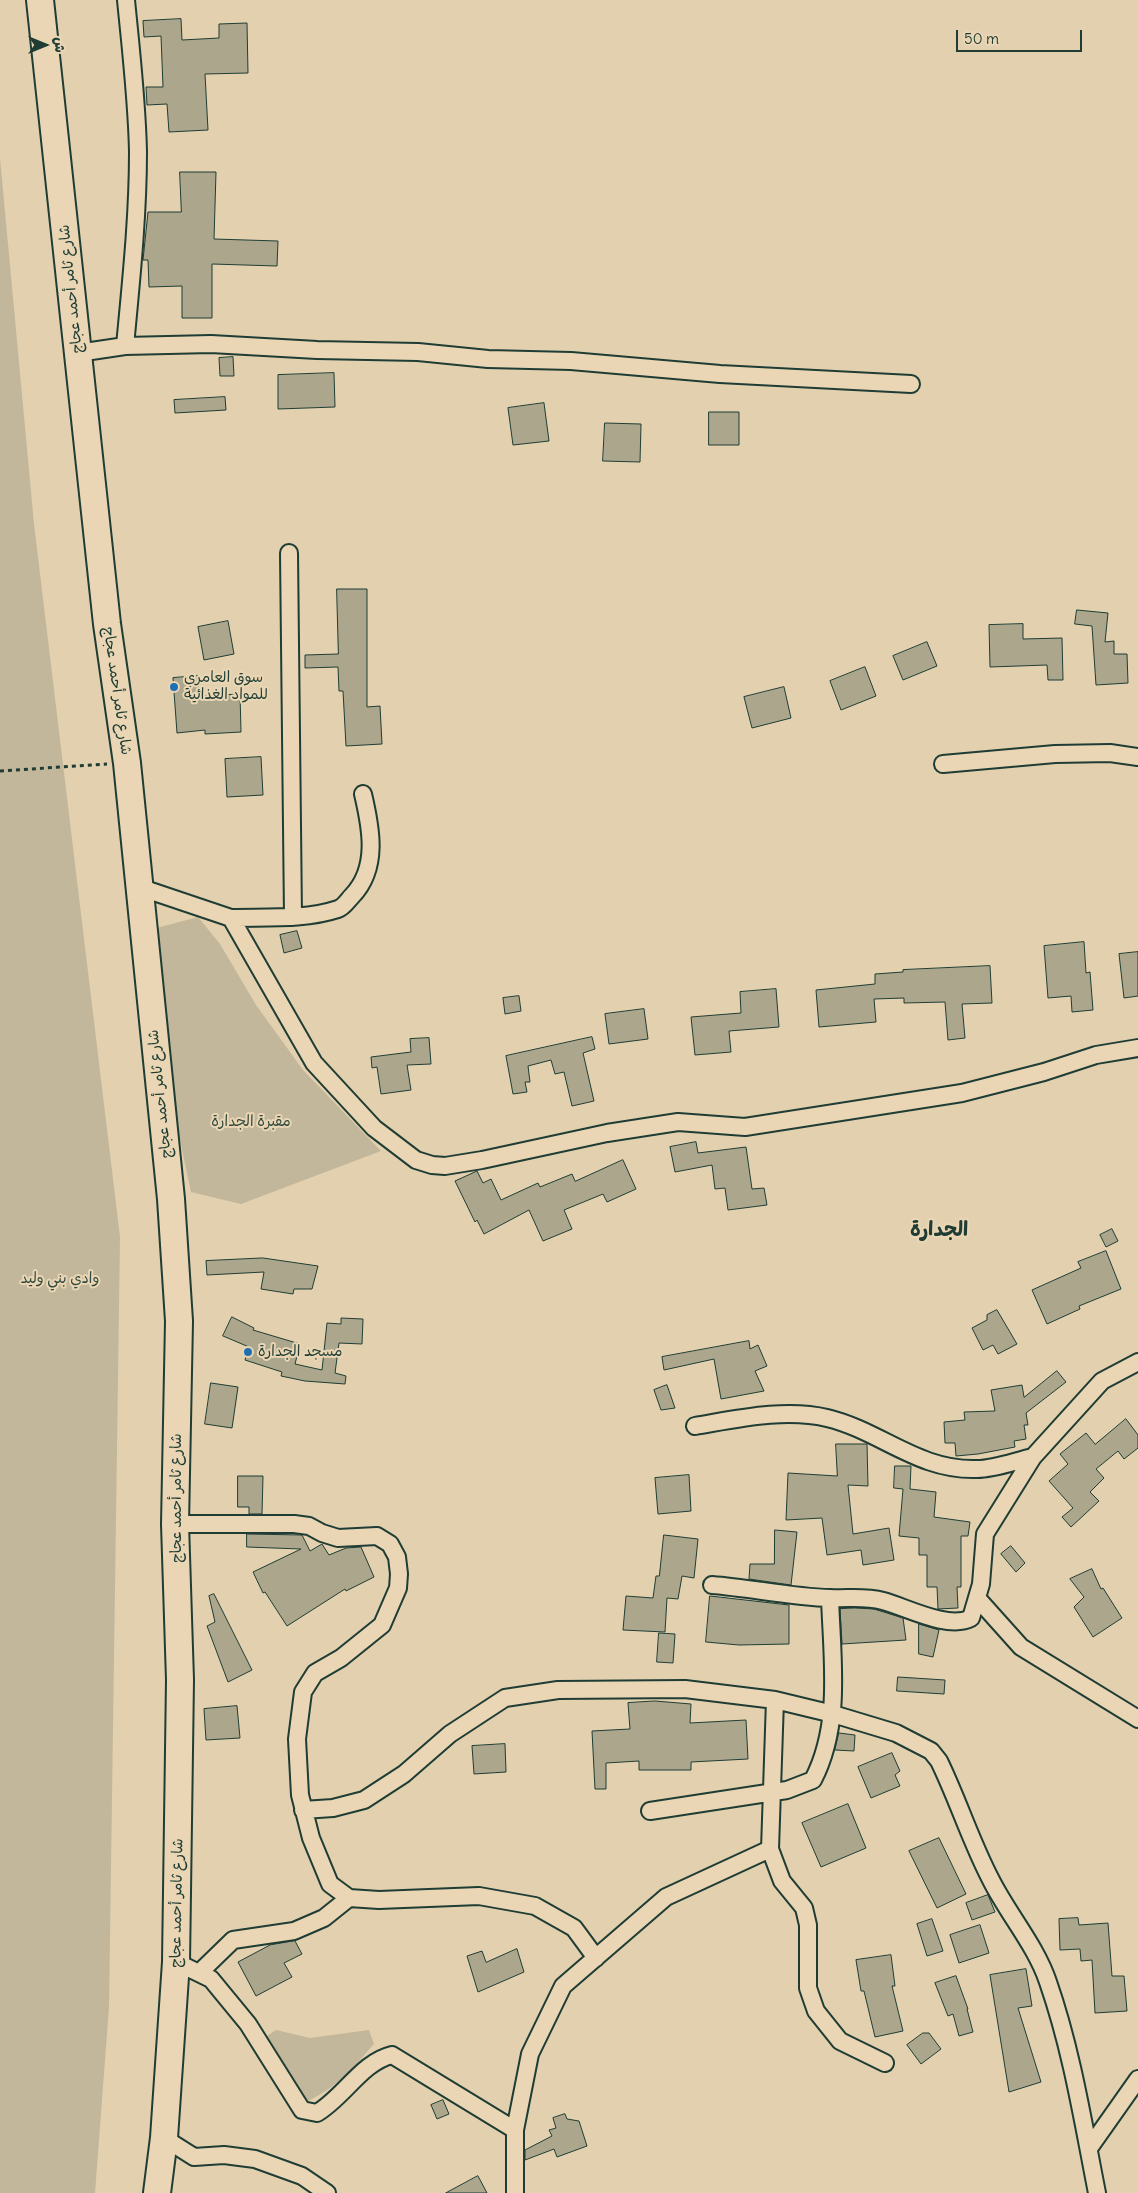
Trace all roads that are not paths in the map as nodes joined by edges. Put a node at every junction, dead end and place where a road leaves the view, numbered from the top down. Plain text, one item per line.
1 (40, 0) edge
2 (126, 0) edge
3 (125, 346) junction
4 (78, 353) junction
5 (911, 384) dead end
6 (289, 553) dead end
7 (1138, 757) edge
8 (943, 764) dead end
9 (363, 794) dead end
10 (139, 887) junction
11 (293, 917) junction
12 (231, 918) junction
13 (1138, 1048) edge
14 (1138, 1362) edge
15 (695, 1426) dead end
16 (1033, 1457) junction
17 (176, 1524) junction
18 (712, 1585) dead end
19 (830, 1598) junction
20 (978, 1599) junction
21 (775, 1700) junction
22 (833, 1714) junction
23 (1138, 1719) edge
24 (770, 1793) junction
25 (303, 1810) junction
26 (650, 1811) dead end
27 (770, 1849) junction
28 (349, 1898) junction
29 (596, 1958) junction
30 (176, 1962) junction
31 (199, 1973) junction
32 (885, 2062) dead end
33 (1138, 2080) edge
34 (515, 2130) junction
35 (164, 2138) junction
36 (1090, 2147) junction
37 (157, 2193) edge
38 (327, 2193) edge
39 (515, 2193) edge
40 (1097, 2193) edge

1 - 4 main road, شارع ثامر أحمد عجاج
2 - 3 street
3 - 4 street
3 - 5 street
4 - 10 main road, شارع ثامر أحمد عجاج
6 - 11 street
7 - 8 street
9 - 11 street
10 - 12 street
10 - 17 main road, شارع ثامر أحمد عجاج
11 - 12 street
12 - 13 street
14 - 16 street
15 - 16 street
16 - 20 street
17 - 25 street
17 - 30 main road, شارع ثامر أحمد عجاج
18 - 19 street
19 - 20 street
19 - 22 street
20 - 23 street
21 - 22 street
21 - 24 street
21 - 25 street
22 - 24 street
22 - 36 street
24 - 26 street
24 - 27 street
25 - 28 street
27 - 29 street
27 - 32 street
28 - 29 street
28 - 31 street
29 - 34 street
30 - 31 street
30 - 35 main road, شارع ثامر أحمد عجاج
31 - 34 street
33 - 36 street
34 - 39 street
35 - 37 main road, شارع ثامر أحمد عجاج
35 - 38 street
36 - 40 street

